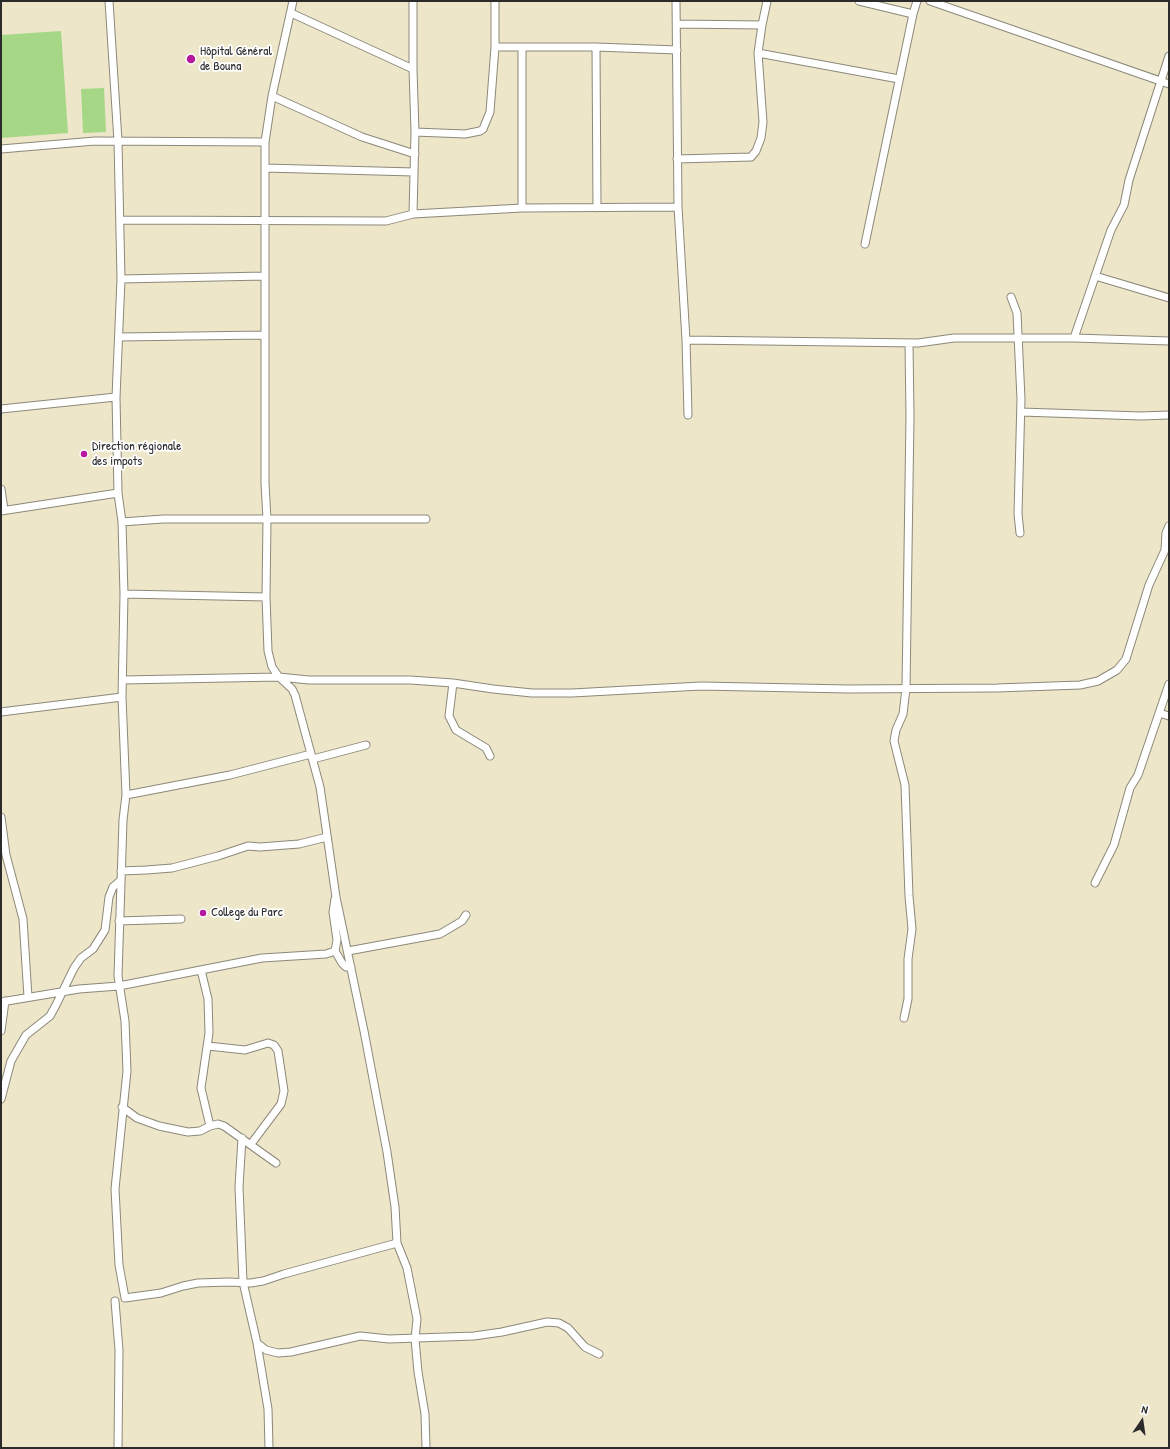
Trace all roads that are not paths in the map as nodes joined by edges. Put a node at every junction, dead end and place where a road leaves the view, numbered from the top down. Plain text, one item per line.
1 (109, 1) edge
2 (293, 1) edge
3 (413, 1) edge
4 (495, 1) edge
5 (676, 1) edge
6 (767, 1) edge
7 (860, 1) edge
8 (917, 1) edge
9 (930, 1) edge
10 (291, 13) junction
11 (913, 14) junction
12 (677, 24) junction
13 (762, 25) junction
14 (495, 47) junction
15 (522, 47) junction
16 (596, 47) junction
17 (677, 50) junction
18 (758, 53) junction
19 (1169, 56) edge
20 (412, 69) junction
21 (899, 79) junction
22 (1161, 81) junction
23 (1169, 84) edge
24 (272, 96) junction
25 (415, 132) junction
26 (118, 141) junction
27 (266, 142) junction
28 (1, 149) edge
29 (415, 154) junction
30 (677, 159) junction
31 (265, 168) junction
32 (414, 172) junction
33 (678, 207) junction
34 (522, 208) junction
35 (596, 208) junction
36 (414, 214) junction
37 (120, 220) junction
38 (265, 221) junction
39 (865, 244) dead end
40 (265, 276) junction
41 (1094, 276) junction
42 (122, 279) junction
43 (1011, 297) dead end
44 (1169, 298) edge
45 (265, 335) junction
46 (119, 337) junction
47 (1074, 338) junction
48 (1018, 339) junction
49 (686, 340) junction
50 (1169, 341) edge
51 (909, 342) junction
52 (116, 397) junction
53 (1, 409) edge
54 (1021, 412) junction
55 (688, 415) dead end
56 (1169, 415) edge
57 (1, 489) edge
58 (118, 493) junction
59 (2, 510) edge
60 (426, 518) dead end
61 (267, 519) junction
62 (122, 522) junction
63 (1169, 526) edge
64 (1020, 533) dead end
65 (124, 594) junction
66 (266, 597) junction
67 (279, 677) junction
68 (122, 680) junction
69 (453, 683) junction
70 (1169, 684) edge
71 (906, 688) junction
72 (122, 697) junction
73 (1, 712) edge
74 (1159, 713) junction
75 (1169, 716) edge
76 (366, 745) dead end
77 (312, 756) junction
78 (490, 756) dead end
79 (126, 795) junction
80 (1, 817) edge
81 (327, 837) junction
82 (121, 870) junction
83 (120, 882) junction
84 (1095, 883) dead end
85 (336, 897) junction
86 (466, 915) dead end
87 (181, 919) dead end
88 (120, 921) junction
89 (335, 951) junction
90 (348, 951) junction
91 (351, 967) junction
92 (201, 970) junction
93 (119, 986) junction
94 (61, 993) junction
95 (28, 997) junction
96 (3, 1002) edge
97 (904, 1018) dead end
98 (1, 1031) edge
99 (208, 1046) junction
100 (1, 1099) edge
101 (122, 1107) junction
102 (210, 1126) junction
103 (242, 1138) junction
104 (251, 1144) junction
105 (276, 1163) dead end
106 (397, 1243) junction
107 (243, 1282) junction
108 (115, 1301) dead end
109 (415, 1339) junction
110 (257, 1343) junction
111 (599, 1354) dead end
112 (426, 1446) edge
113 (118, 1448) edge
114 (269, 1448) edge

1 - 26 street
2 - 10 street
3 - 20 street
4 - 14 street
5 - 12 street
6 - 13 street
7 - 11 street
8 - 11 street
9 - 22 street
10 - 20 street
10 - 24 street
11 - 21 street
12 - 13 street
12 - 17 street
13 - 18 street
14 - 15 street
14 - 25 street
15 - 16 street
15 - 34 street
16 - 17 street
16 - 35 street
17 - 30 street
18 - 21 street
18 - 30 street
19 - 22 street
20 - 25 street
21 - 39 street
22 - 23 street
22 - 41 street
24 - 27 street
24 - 29 street
25 - 29 street
26 - 27 street
26 - 28 street
26 - 37 street
27 - 31 street
29 - 32 street
30 - 33 street
31 - 32 street
31 - 38 street
32 - 36 street
33 - 35 street
33 - 49 street
34 - 35 street
34 - 36 street
36 - 38 street
37 - 38 street
37 - 42 street
38 - 40 street
40 - 42 street
40 - 45 street
41 - 44 street
41 - 47 street
42 - 46 street
43 - 48 street
45 - 46 street
45 - 61 street
46 - 52 street
47 - 48 street
47 - 50 street
48 - 51 street
48 - 54 street
49 - 51 street
49 - 55 street
51 - 71 street
52 - 53 street
52 - 58 street
54 - 56 street
54 - 64 street
57 - 59 street
58 - 59 street
58 - 62 street
60 - 61 street
61 - 62 street
61 - 66 street
62 - 65 street
63 - 71 street
65 - 66 street
65 - 68 street
66 - 67 street
67 - 68 street
67 - 69 street
67 - 77 street
68 - 72 street
69 - 71 street
69 - 78 street
70 - 74 street
71 - 97 street
72 - 73 street
72 - 79 street
74 - 75 street
74 - 84 street
76 - 77 street
77 - 79 street
77 - 81 street
79 - 82 street
80 - 95 street
81 - 82 street
81 - 85 street
82 - 83 street
83 - 88 street
83 - 94 street
85 - 89 street
85 - 90 street
86 - 90 street
87 - 88 street
88 - 93 street
89 - 91 street
89 - 92 street
90 - 91 street
91 - 106 street
92 - 93 street
92 - 99 street
93 - 94 street
93 - 101 street
94 - 95 street
94 - 100 street
95 - 96 street
96 - 98 street
99 - 102 street
99 - 104 street
101 - 102 street
101 - 107 street
102 - 103 street
103 - 104 street
103 - 107 street
104 - 105 street
106 - 107 street
106 - 109 street
107 - 110 street
108 - 113 street
109 - 110 street
109 - 111 street
109 - 112 street
110 - 114 street

